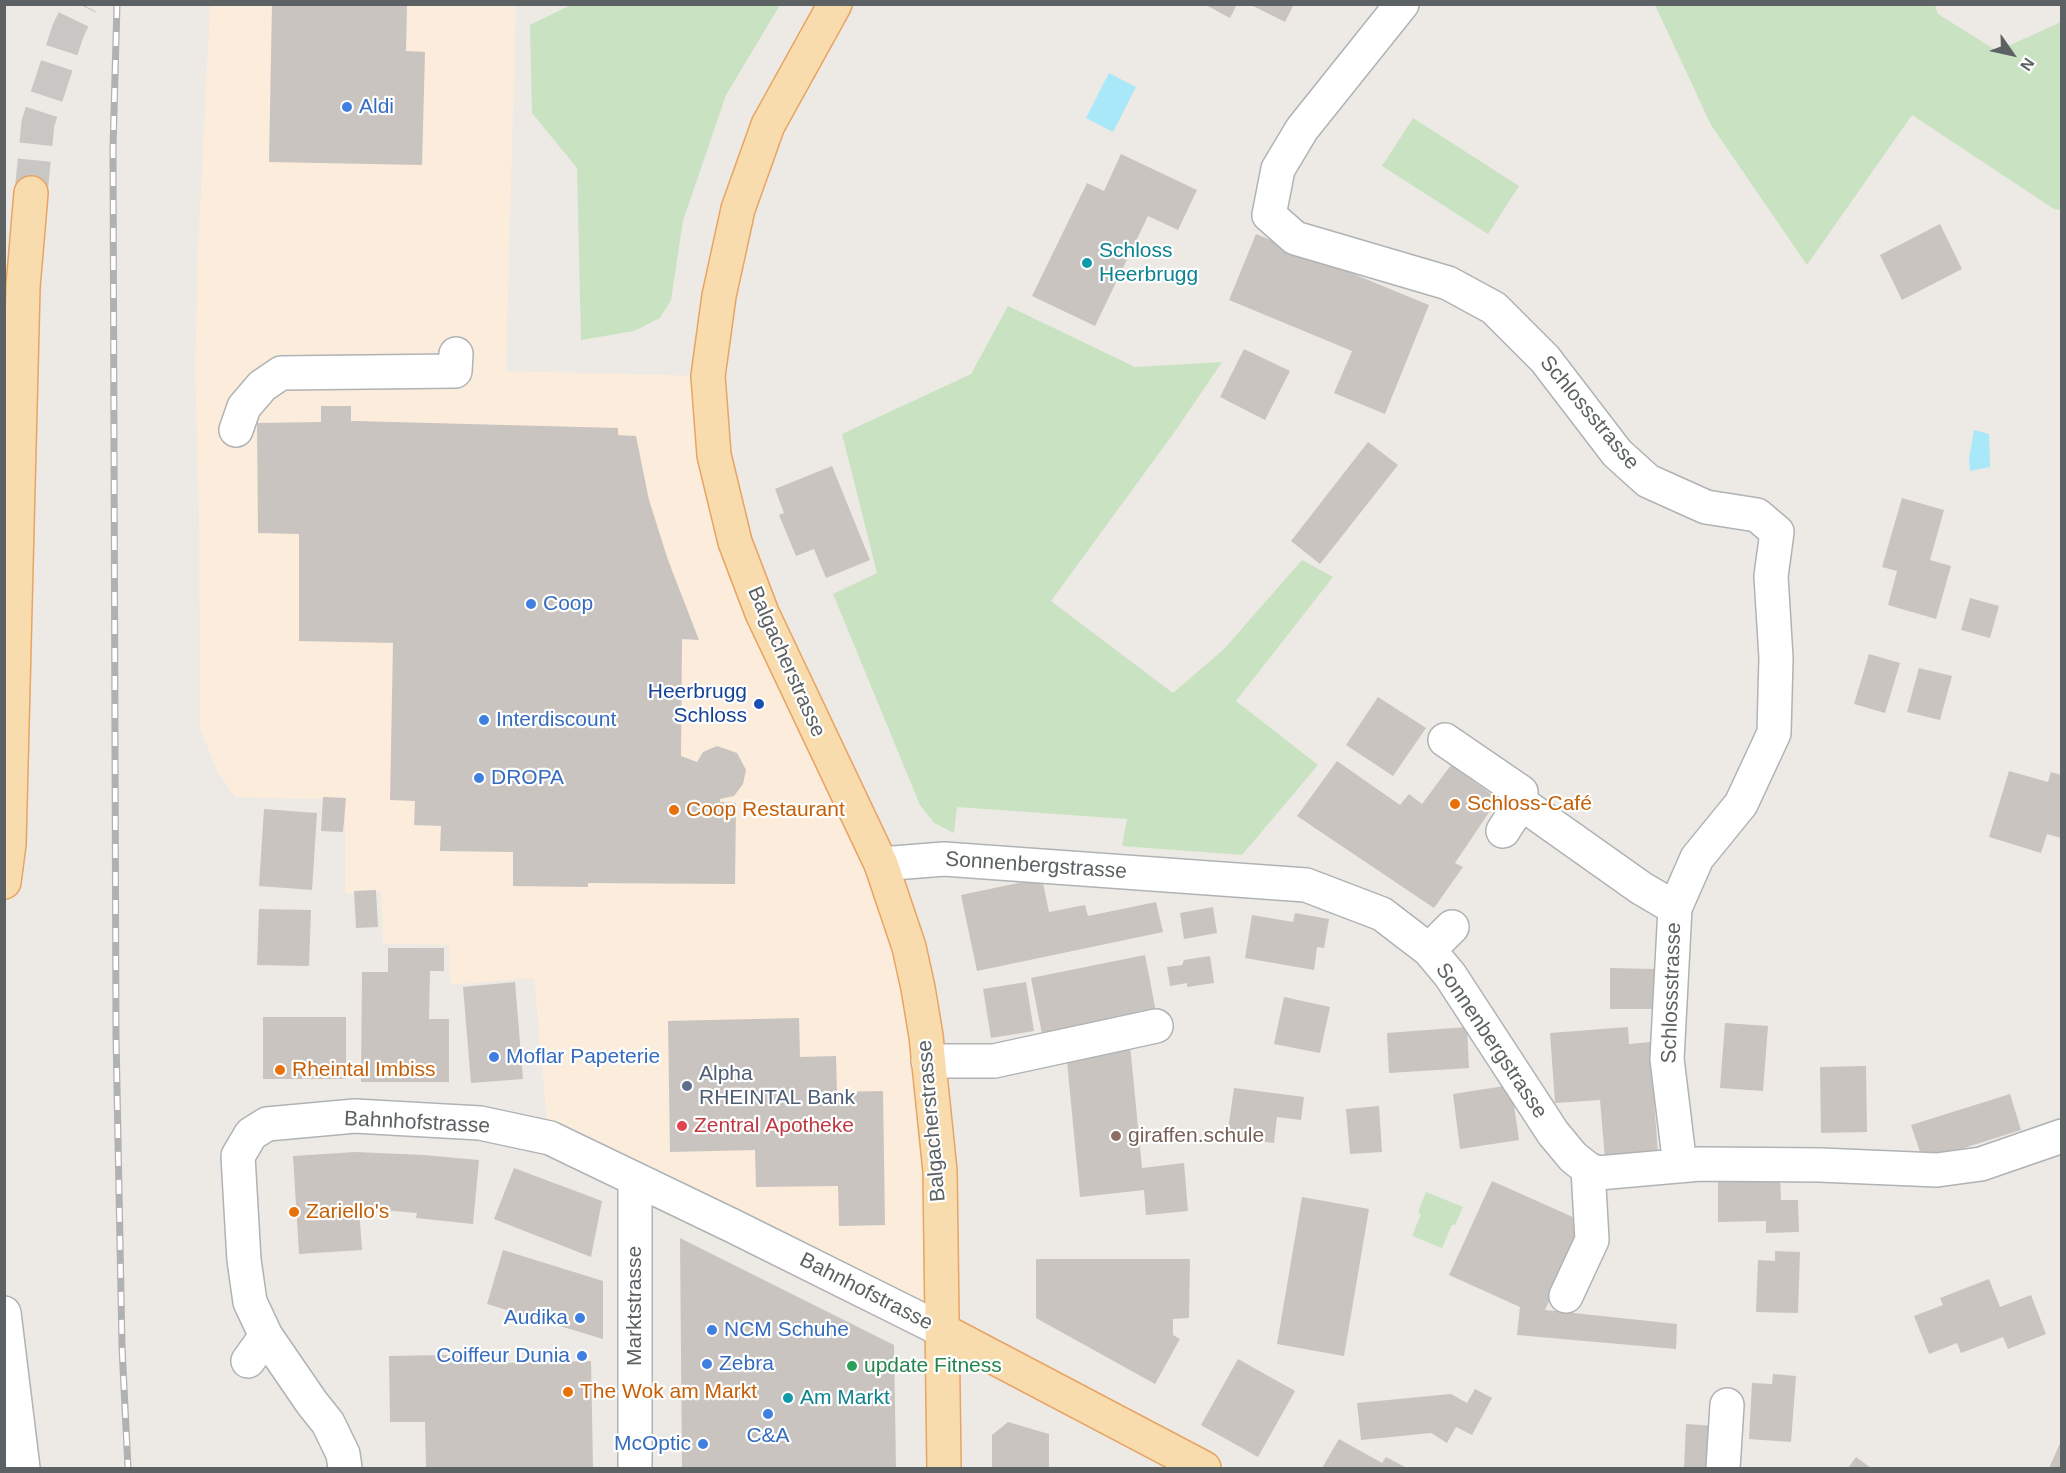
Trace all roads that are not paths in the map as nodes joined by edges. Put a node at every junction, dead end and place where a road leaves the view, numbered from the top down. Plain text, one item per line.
1 (834, 4) edge
2 (1402, 4) edge
3 (31, 193) tunnel mouth
4 (456, 354) dead end
5 (236, 430) dead end
6 (1445, 740) dead end
7 (1521, 803) junction
8 (1503, 831) dead end
9 (881, 864) junction
10 (4, 882) edge
11 (1675, 908) junction
12 (1452, 927) dead end
13 (1430, 950) junction
14 (1156, 1026) dead end
15 (928, 1061) junction
16 (2061, 1136) edge
17 (1680, 1166) junction
18 (1588, 1169) junction
19 (635, 1179) junction
20 (1566, 1296) dead end
21 (4, 1313) edge
22 (942, 1330) junction
23 (1727, 1405) dead end
24 (23, 1468) edge
25 (345, 1468) edge
26 (634, 1468) edge
27 (944, 1468) edge
28 (1204, 1468) edge
29 (1723, 1468) edge

1 - 9 main road, Balgacherstrasse
2 - 11 street, Schlossstrasse
3 - 10 main road
4 - 5 street
6 - 7 street
7 - 8 street
7 - 11 street
9 - 13 street, Sonnenbergstrasse
9 - 15 main road, Balgacherstrasse
11 - 17 street, Schlossstrasse
12 - 13 street
13 - 18 street, Sonnenbergstrasse
14 - 15 street
15 - 22 main road, Balgacherstrasse
16 - 17 street
17 - 18 street
18 - 20 street
19 - 22 street, Bahnhofstrasse
19 - 25 street, Bahnhofstrasse
19 - 26 street, Marktstrasse
21 - 24 street
22 - 27 main road, Balgacherstrasse
22 - 28 main road
23 - 29 street

